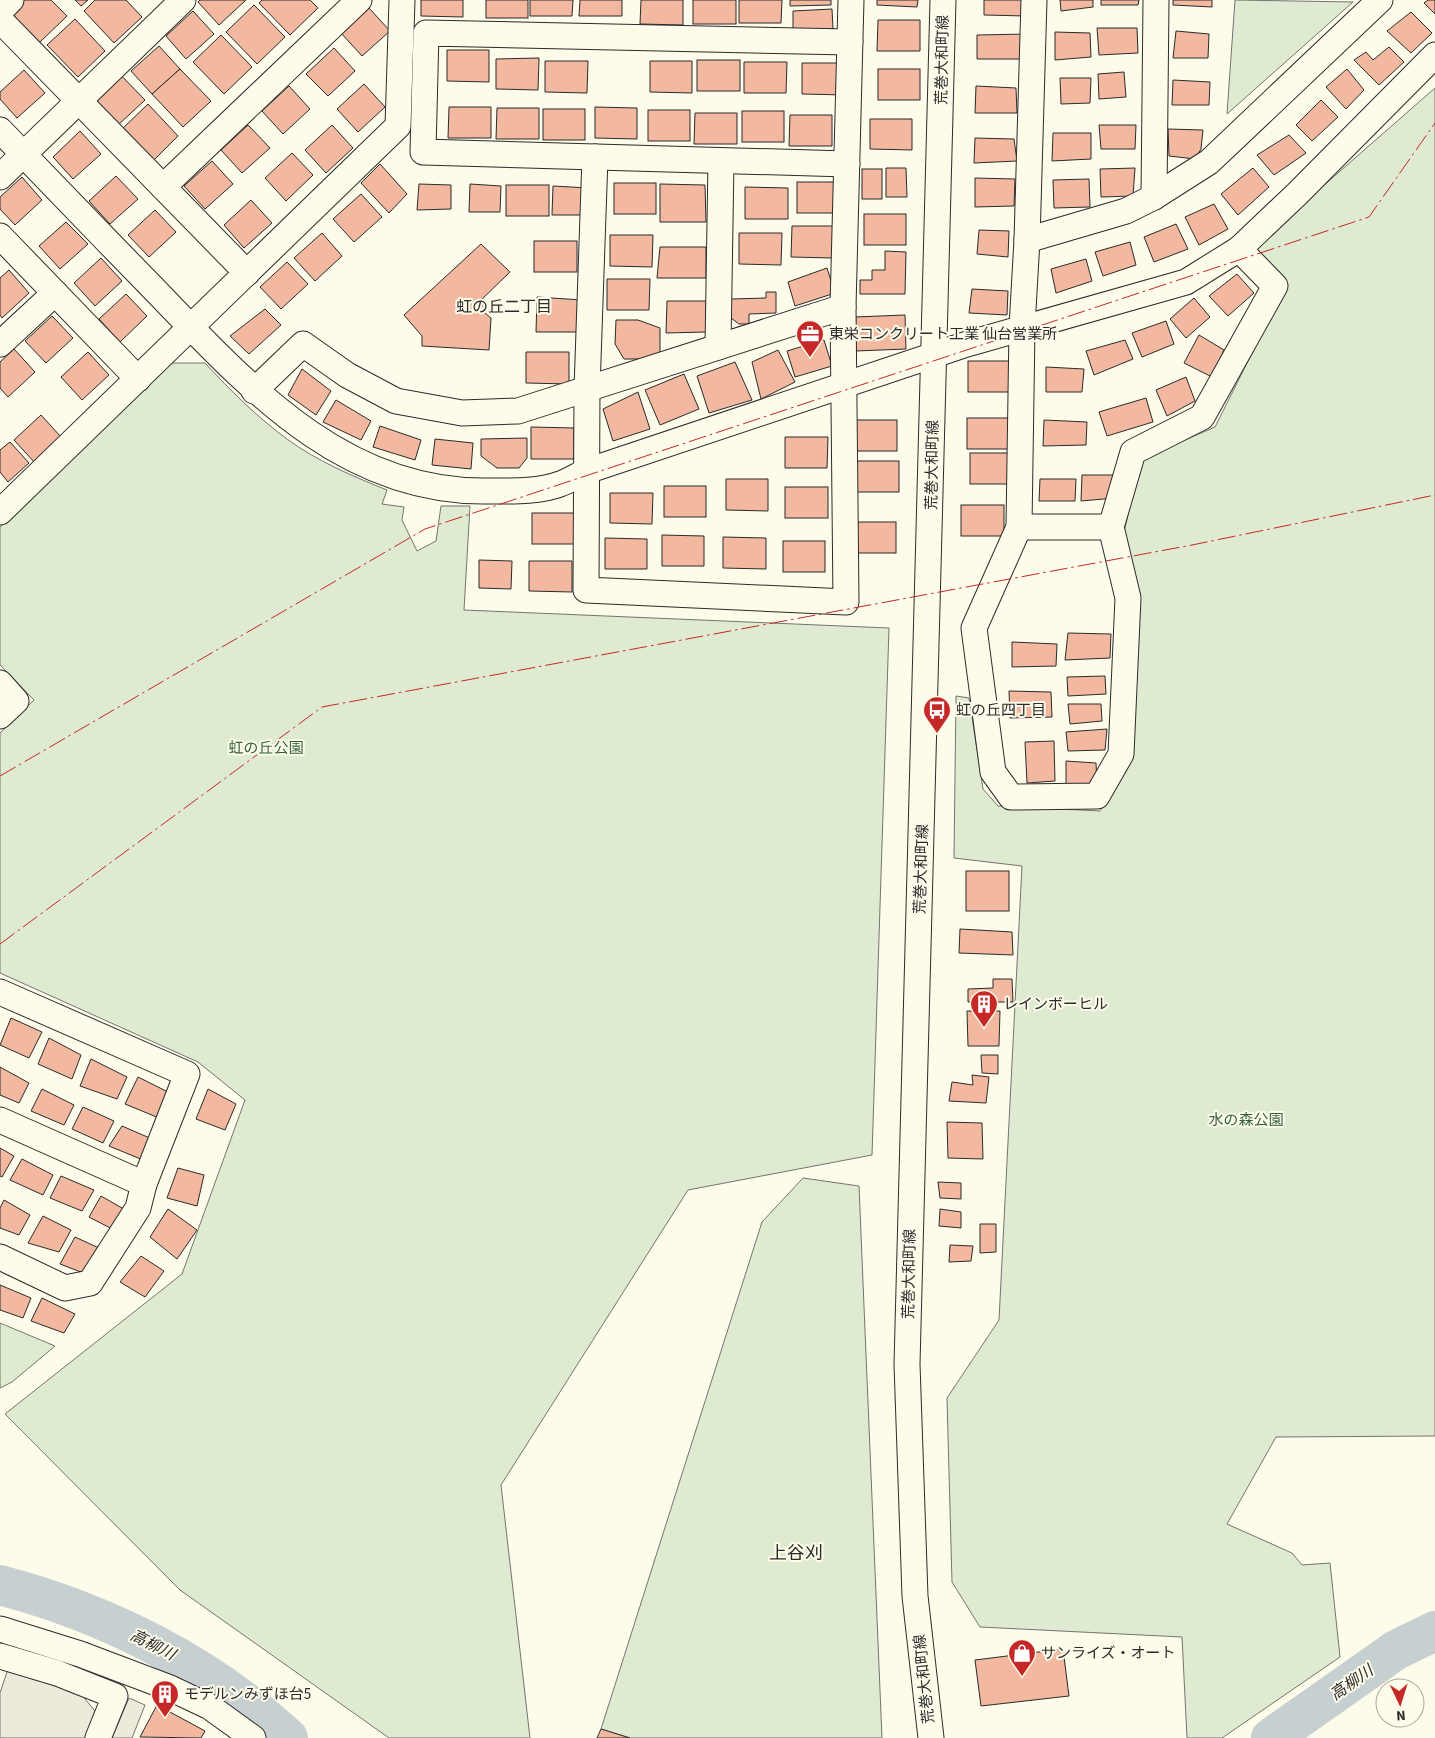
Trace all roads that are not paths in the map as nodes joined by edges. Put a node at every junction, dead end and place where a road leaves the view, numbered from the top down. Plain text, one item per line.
1 (11, 0) edge
2 (184, 0) edge
3 (359, 0) edge
4 (402, 0) edge
5 (851, 0) edge
6 (943, 0) edge
7 (1034, 0) edge
8 (1156, 0) edge
9 (1380, 0) edge
10 (0, 11) edge
11 (0, 20) edge
12 (850, 42) junction
13 (1435, 55) edge
14 (79, 101) junction
15 (0, 130) edge
16 (24, 154) junction
17 (595, 157) junction
18 (721, 161) junction
19 (847, 164) junction
20 (0, 177) edge
21 (163, 187) junction
22 (1154, 197) junction
23 (0, 236) edge
24 (1027, 240) junction
25 (1239, 249) junction
26 (247, 274) junction
27 (54, 293) junction
28 (843, 307) junction
29 (1022, 327) junction
30 (191, 328) junction
31 (0, 344) edge
32 (718, 347) junction
33 (934, 354) junction
34 (138, 379) junction
35 (843, 386) junction
36 (587, 389) junction
37 (254, 391) junction
38 (587, 471) junction
39 (0, 512) edge
40 (1019, 527) junction
41 (1111, 527) junction
42 (0, 683) edge
43 (0, 716) edge
44 (0, 992) edge
45 (0, 1120) edge
46 (144, 1184) junction
47 (0, 1257) edge
48 (0, 1629) edge
49 (0, 1656) edge
50 (98, 1738) edge
51 (253, 1738) edge
52 (931, 1738) edge

1 - 10 street
2 - 14 street
3 - 21 street
4 - 26 street
5 - 12 street
6 - 33 street, 荒巻大和町線
7 - 24 street
8 - 22 street
9 - 22 street
11 - 14 street
12 - 17 street
12 - 19 street
13 - 25 street
14 - 16 street
14 - 21 street
15 - 16 street
16 - 20 street
16 - 30 street
17 - 18 street
17 - 36 street
18 - 19 street
18 - 32 street
19 - 28 street
21 - 26 street
22 - 24 street
23 - 27 street
24 - 29 street
25 - 29 street
25 - 41 street
26 - 30 street
27 - 31 street
27 - 34 street
28 - 32 street
28 - 35 street
29 - 33 street
29 - 40 street
30 - 34 street
30 - 37 street
32 - 36 street
33 - 35 street
33 - 52 street, 荒巻大和町線
34 - 39 street
35 - 38 street
35 - 38 street
36 - 37 street
36 - 38 street
37 - 38 street
40 - 41 street
40 - 41 street
42 - 43 street
44 - 46 street
45 - 46 street
46 - 47 street
48 - 51 street
49 - 50 street

